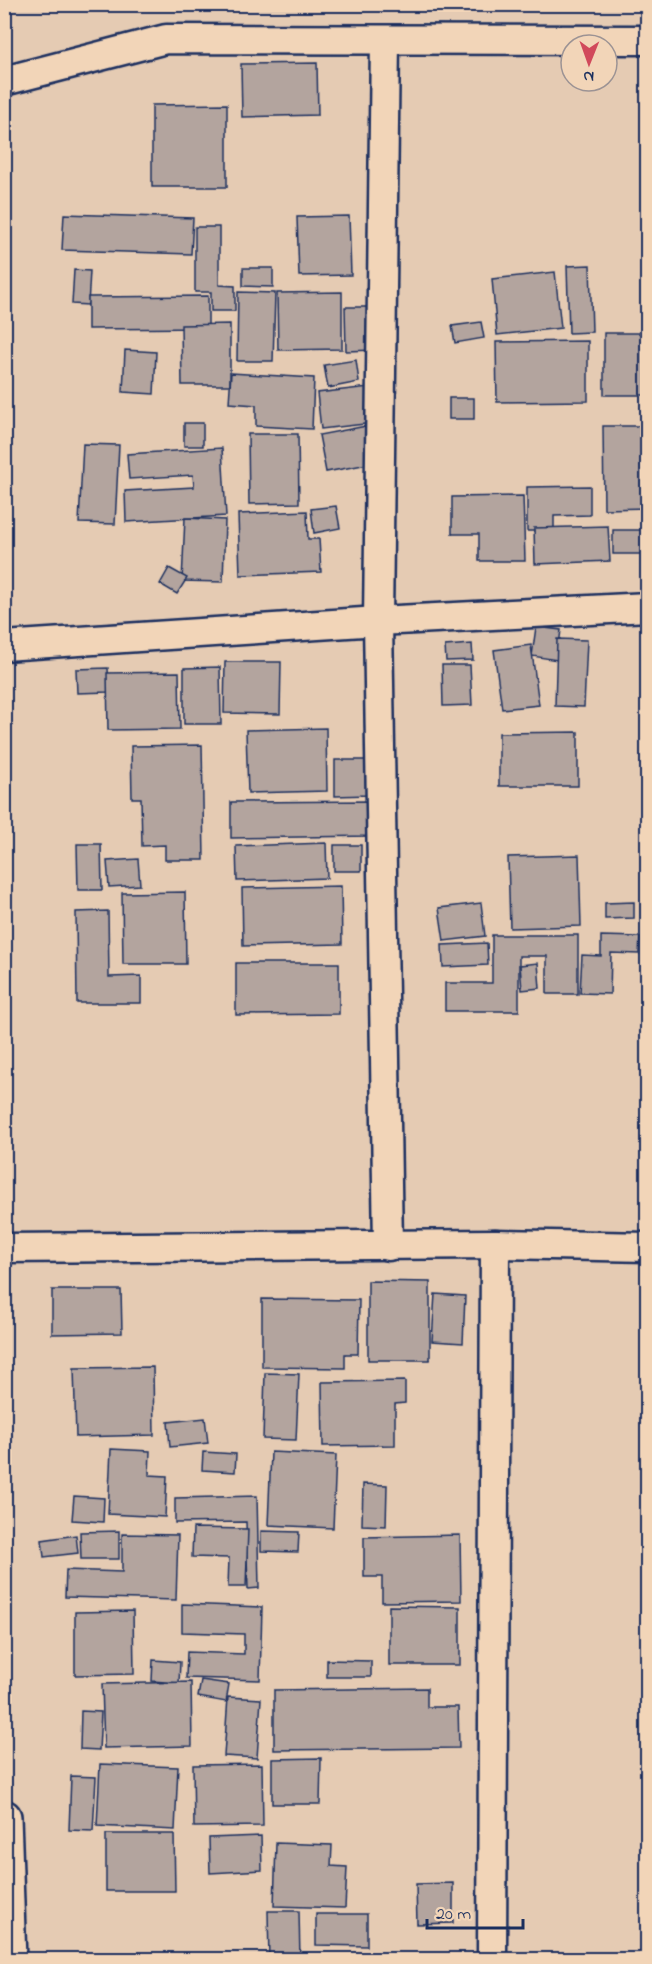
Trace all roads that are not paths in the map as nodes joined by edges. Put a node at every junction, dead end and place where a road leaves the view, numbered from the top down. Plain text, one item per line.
1 (385, 40) junction
2 (648, 40) edge
3 (4, 81) edge
4 (648, 608) edge
5 (378, 621) junction
6 (4, 646) edge
7 (495, 1244) junction
8 (388, 1246) junction
9 (648, 1247) edge
10 (4, 1248) edge
11 (4, 1817) edge
12 (9, 1959) edge
13 (492, 1959) edge

1 - 2 street
1 - 3 street
1 - 5 street
4 - 5 street
5 - 6 street
5 - 8 street
7 - 8 street
7 - 9 street
7 - 13 street
8 - 10 street
11 - 12 main road

